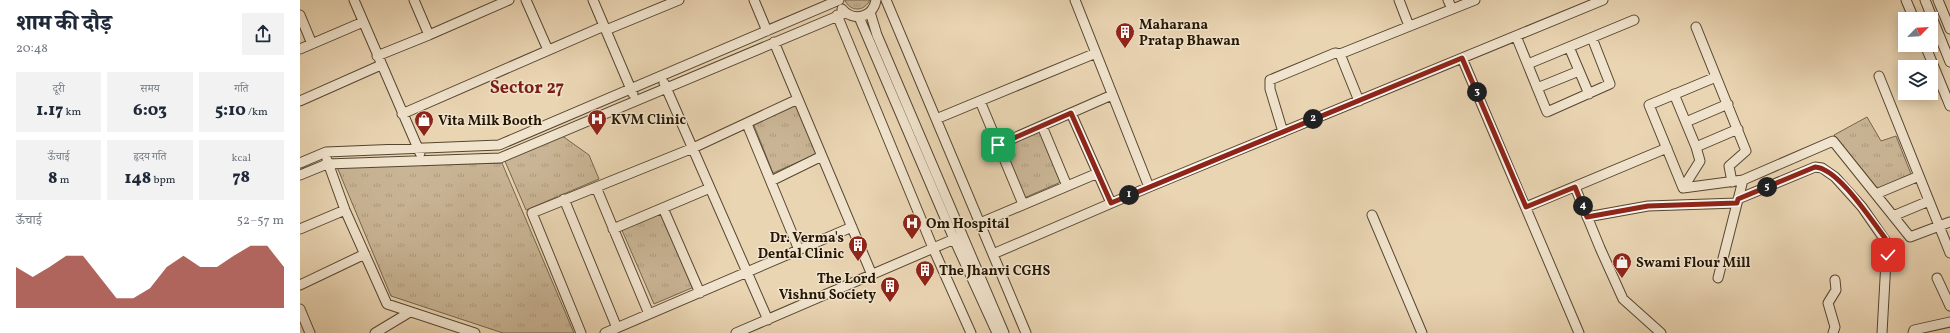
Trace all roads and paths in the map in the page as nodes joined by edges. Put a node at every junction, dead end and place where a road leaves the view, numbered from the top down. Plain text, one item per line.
1 (354, 0) edge
2 (414, 0) edge
3 (509, 0) edge
4 (526, 0) edge
5 (593, 0) edge
6 (679, 0) edge
7 (754, 0) edge
8 (876, 0) edge
9 (886, 0) edge
10 (1075, 0) edge
11 (1399, 0) edge
12 (1448, 0) edge
13 (1475, 0) edge
14 (1604, 0) edge
15 (1906, 0) edge
16 (1925, 0) edge
17 (1938, 0) edge
18 (836, 1) edge
19 (1592, 2) edge
20 (1452, 9) junction
21 (870, 12) junction
22 (1911, 12) edge
23 (841, 14) junction
24 (300, 15) edge
25 (859, 17) junction
26 (1634, 20) dead end
27 (363, 22) junction
28 (1409, 26) junction
29 (1696, 27) dead end
30 (605, 28) junction
31 (1950, 29) edge
32 (767, 31) junction
33 (429, 35) junction
34 (1516, 36) junction
35 (1592, 38) junction
36 (774, 42) junction
37 (312, 44) junction
38 (1569, 47) junction
39 (300, 49) edge
40 (548, 50) junction
41 (1928, 52) edge
42 (1096, 53) junction
43 (1340, 54) junction
44 (1462, 58) junction
45 (379, 60) junction
46 (1950, 62) edge
47 (1528, 64) junction
48 (1579, 71) junction
49 (661, 76) junction
50 (1879, 76) dead end
51 (1716, 77) junction
52 (666, 88) junction
53 (1537, 88) junction
54 (631, 89) junction
55 (1589, 94) junction
56 (1674, 94) junction
57 (1112, 95) junction
58 (798, 99) junction
59 (1359, 100) junction
60 (300, 101) edge
61 (636, 101) junction
62 (980, 101) junction
63 (1728, 104) junction
64 (1950, 106) edge
65 (1071, 113) junction
66 (402, 114) junction
67 (936, 119) junction
68 (1686, 122) junction
69 (747, 124) junction
70 (1042, 126) junction
71 (1738, 129) junction
72 (1283, 132) junction
73 (998, 145) junction
74 (1696, 147) junction
75 (418, 148) junction
76 (692, 148) junction
77 (1667, 148) junction
78 (326, 152) junction
79 (822, 156) junction
80 (422, 161) junction
81 (300, 163) edge
82 (327, 164) junction
83 (1098, 173) junction
84 (300, 175) edge
85 (1919, 176) junction
86 (771, 180) junction
87 (1743, 180) junction
88 (1732, 182) junction
89 (1067, 186) junction
90 (596, 187) junction
91 (1149, 187) junction
92 (1575, 187) junction
93 (710, 188) junction
94 (1683, 188) junction
95 (1876, 194) junction
96 (564, 199) junction
97 (1737, 201) junction
98 (1929, 201) junction
99 (1111, 203) junction
100 (1023, 204) junction
101 (1526, 207) junction
102 (663, 208) junction
103 (345, 210) junction
104 (1372, 215) dead end
105 (1893, 216) junction
106 (1587, 217) junction
107 (1950, 222) edge
108 (980, 223) junction
109 (1939, 226) junction
110 (852, 228) junction
111 (300, 229) edge
112 (614, 229) junction
113 (958, 237) junction
114 (934, 248) junction
115 (799, 250) junction
116 (365, 254) junction
117 (993, 254) junction
118 (1950, 254) edge
119 (747, 272) junction
120 (872, 275) junction
121 (1718, 278) dead end
122 (1937, 278) dead end
123 (1835, 280) dead end
124 (300, 285) edge
125 (700, 293) junction
126 (1950, 306) edge
127 (300, 309) edge
128 (410, 312) junction
129 (649, 314) junction
130 (768, 320) junction
131 (1950, 322) edge
132 (617, 328) junction
133 (310, 333) edge
134 (375, 333) edge
135 (475, 333) edge
136 (581, 333) edge
137 (606, 333) edge
138 (736, 333) edge
139 (971, 333) edge
140 (997, 333) edge
141 (1004, 333) edge
142 (1026, 333) edge
143 (1422, 333) edge
144 (1579, 333) edge
145 (1661, 333) edge
146 (1833, 333) edge
147 (1882, 333) edge
148 (1913, 333) edge

1 - 27 street
2 - 33 street
3 - 33 street
4 - 40 street
5 - 30 street
6 - 30 street
7 - 32 street
8 - 21 street
9 - 67 street
10 - 42 street
11 - 28 street
12 - 20 street
13 - 20 street
14 - 19 street
15 - 22 street
16 - 46 street
17 - 31 street
18 - 23 street
18 - 32 street
19 - 34 street
20 - 28 street
21 - 25 street
21 - 113 street
23 - 25 street
23 - 36 street
23 - 114 street
24 - 37 street
25 - 113 street
26 - 35 street
27 - 37 street
27 - 45 street
28 - 43 street
29 - 51 street
30 - 40 street
30 - 54 street
32 - 49 street
33 - 45 street
34 - 44 street
34 - 47 street
35 - 38 street
35 - 55 street
36 - 52 street
36 - 58 street
37 - 39 street
38 - 47 street
38 - 48 street
40 - 66 street
41 - 64 street
42 - 57 street
42 - 62 street
43 - 59 street
43 - 72 street
44 - 59 street
44 - 101 street
45 - 60 street
45 - 66 street
47 - 53 street
48 - 53 street
48 - 55 street
49 - 52 street
49 - 54 street
50 - 85 street
51 - 56 street
51 - 63 street
52 - 61 street
52 - 76 street
53 - 55 street
54 - 61 street
54 - 75 street
56 - 68 street
56 - 77 street
57 - 65 street
57 - 91 street
58 - 69 street
58 - 79 street
59 - 72 street
61 - 80 street
62 - 67 street
62 - 73 street
63 - 68 street
63 - 71 street
65 - 70 street
65 - 83 street
66 - 75 street
67 - 108 street
68 - 74 street
69 - 76 street
69 - 86 street
70 - 73 street
70 - 89 street
71 - 74 street
71 - 88 street
72 - 91 street
73 - 100 street
74 - 94 street
75 - 78 street
75 - 80 street
76 - 90 street
76 - 93 street
77 - 92 street
77 - 94 street
78 - 81 street
78 - 82 street
79 - 86 street
79 - 110 street
80 - 82 street
82 - 84 street
82 - 103 street
83 - 89 street
83 - 99 street
85 - 95 street
85 - 98 street
86 - 115 street
87 - 88 street
87 - 95 street
87 - 97 street
88 - 94 street
89 - 100 street
90 - 96 street
90 - 112 street
91 - 99 street
92 - 101 street
92 - 106 street
93 - 102 street
93 - 119 street
95 - 105 street
96 - 132 street
96 - 136 street
97 - 106 street
97 - 121 street
97 - 147 street
98 - 105 street
98 - 109 street
99 - 117 street
100 - 108 street
101 - 144 street
102 - 112 street
102 - 125 street
103 - 111 street
103 - 116 street
104 - 143 street
105 - 109 street
106 - 145 street
107 - 109 street
108 - 117 street
109 - 118 street
110 - 115 street
110 - 120 street
112 - 129 street
113 - 114 street
113 - 140 street
113 - 141 street
114 - 120 street
114 - 139 street
115 - 119 street
116 - 124 street
116 - 128 street
117 - 142 street
119 - 125 street
119 - 130 street
120 - 130 street
122 - 126 street
123 - 146 street
125 - 129 street
127 - 133 street
128 - 134 street
128 - 135 street
129 - 132 street
130 - 138 street
131 - 148 street
132 - 137 street

